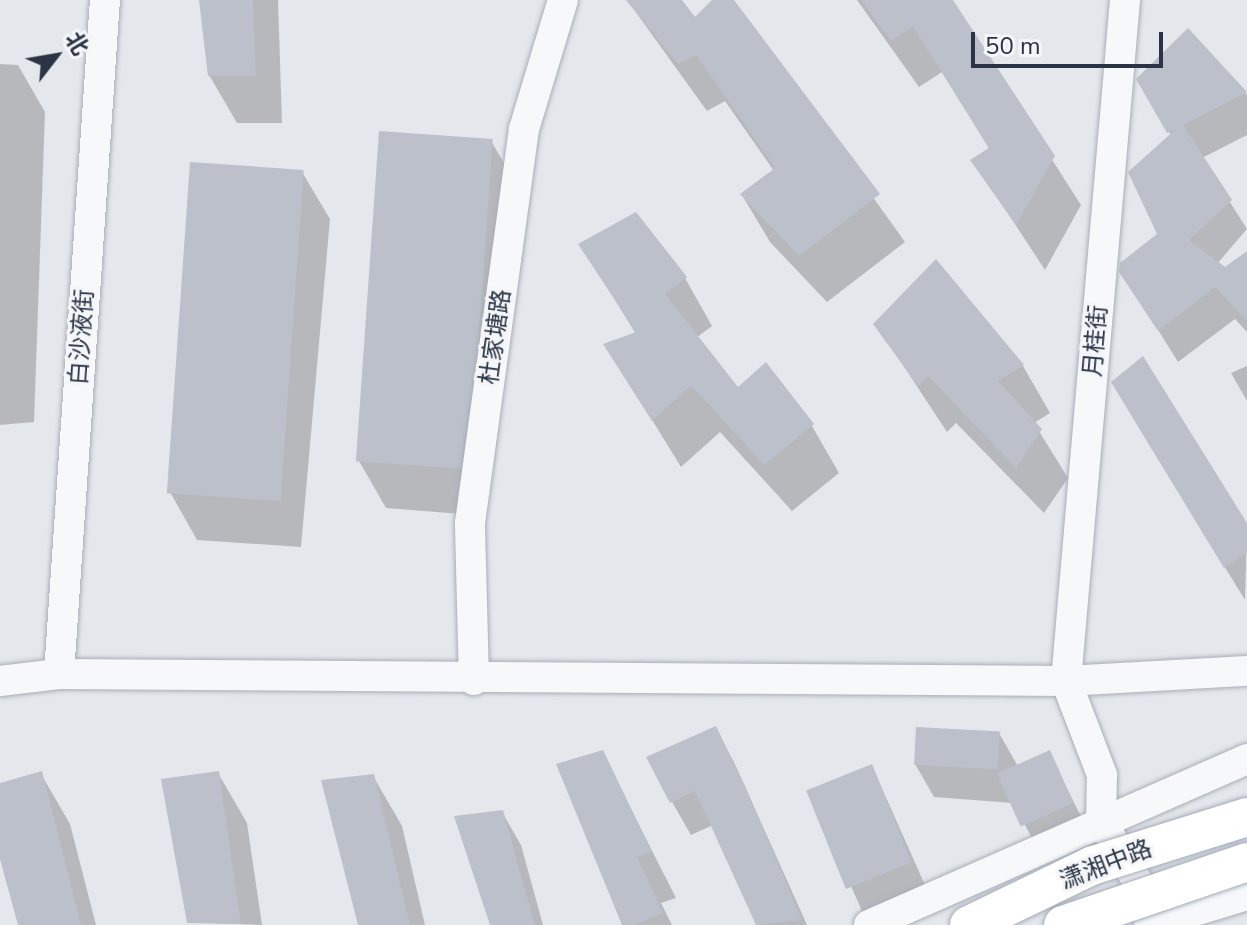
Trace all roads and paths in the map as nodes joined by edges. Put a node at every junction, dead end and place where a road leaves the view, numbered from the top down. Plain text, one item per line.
1 (105, 0) edge
2 (563, 0) edge
3 (1125, 0) edge
4 (59, 674) junction
5 (1240, 674) edge
6 (474, 680) junction
7 (0, 681) edge
8 (1066, 681) junction
9 (1247, 759) edge
10 (1247, 817) edge
11 (1101, 821) junction
12 (1247, 862) edge
13 (1247, 895) edge
14 (1155, 922) edge
15 (869, 925) edge
16 (969, 925) edge
17 (1063, 925) edge

1 - 4 street, 白沙液街
2 - 6 street, 杜家塘路
3 - 8 street, 月桂街
4 - 6 street
4 - 7 street
5 - 8 street
6 - 8 street
8 - 11 street
9 - 11 street
10 - 16 main road, 潇湘中路, bridge
11 - 14 street
11 - 15 street
12 - 17 main road, 潇湘中路, bridge
13 - 14 street

